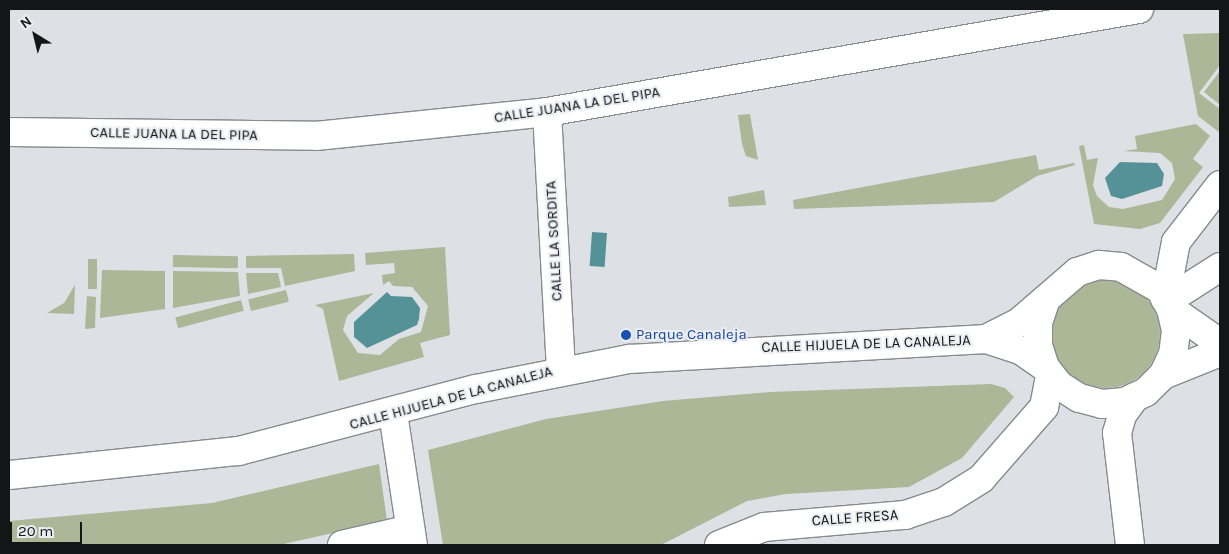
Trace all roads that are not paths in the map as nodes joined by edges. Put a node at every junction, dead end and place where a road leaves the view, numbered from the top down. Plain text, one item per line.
1 (1139, 9) edge
2 (547, 112) junction
3 (9, 132) edge
4 (1220, 185) edge
5 (1176, 242) junction
6 (1121, 267) junction
7 (1220, 267) edge
8 (1045, 302) junction
9 (1168, 303) junction
10 (986, 339) junction
11 (1220, 343) edge
12 (1220, 352) edge
13 (560, 369) junction
14 (1047, 371) junction
15 (1163, 375) junction
16 (1135, 397) junction
17 (1084, 400) junction
18 (1044, 407) junction
19 (392, 413) junction
20 (1118, 433) junction
21 (9, 475) edge
22 (412, 537) edge
23 (342, 545) edge
24 (719, 545) edge
25 (1129, 545) edge

1 - 2 street, CALLE JUANA LA DEL PIPA
2 - 3 street, CALLE JUANA LA DEL PIPA
2 - 13 street, CALLE LA SORDITA
4 - 5 street, CALLE HIJUELA DE LA CANALEJA
5 - 6 street, CALLE HIJUELA DE LA CANALEJA
5 - 9 street, CALLE HIJUELA DE LA CANALEJA
6 - 8 street, CALLE HIJUELA DE LA CANALEJA
6 - 9 street, CALLE HIJUELA DE LA CANALEJA
7 - 9 street
8 - 10 street, CALLE HIJUELA DE LA CANALEJA
8 - 14 street, CALLE HIJUELA DE LA CANALEJA
9 - 11 street
9 - 15 street, CALLE HIJUELA DE LA CANALEJA
10 - 13 street, CALLE HIJUELA DE LA CANALEJA
10 - 14 street, CALLE HIJUELA DE LA CANALEJA
12 - 15 street
13 - 19 street, CALLE HIJUELA DE LA CANALEJA
14 - 17 street, CALLE HIJUELA DE LA CANALEJA
14 - 18 street
15 - 16 street, CALLE HIJUELA DE LA CANALEJA
16 - 17 street, CALLE HIJUELA DE LA CANALEJA
16 - 20 street
17 - 18 street
17 - 20 street
18 - 24 street, CALLE FRESA
19 - 21 street, CALLE HIJUELA DE LA CANALEJA
19 - 22 street
20 - 25 street
22 - 23 street

